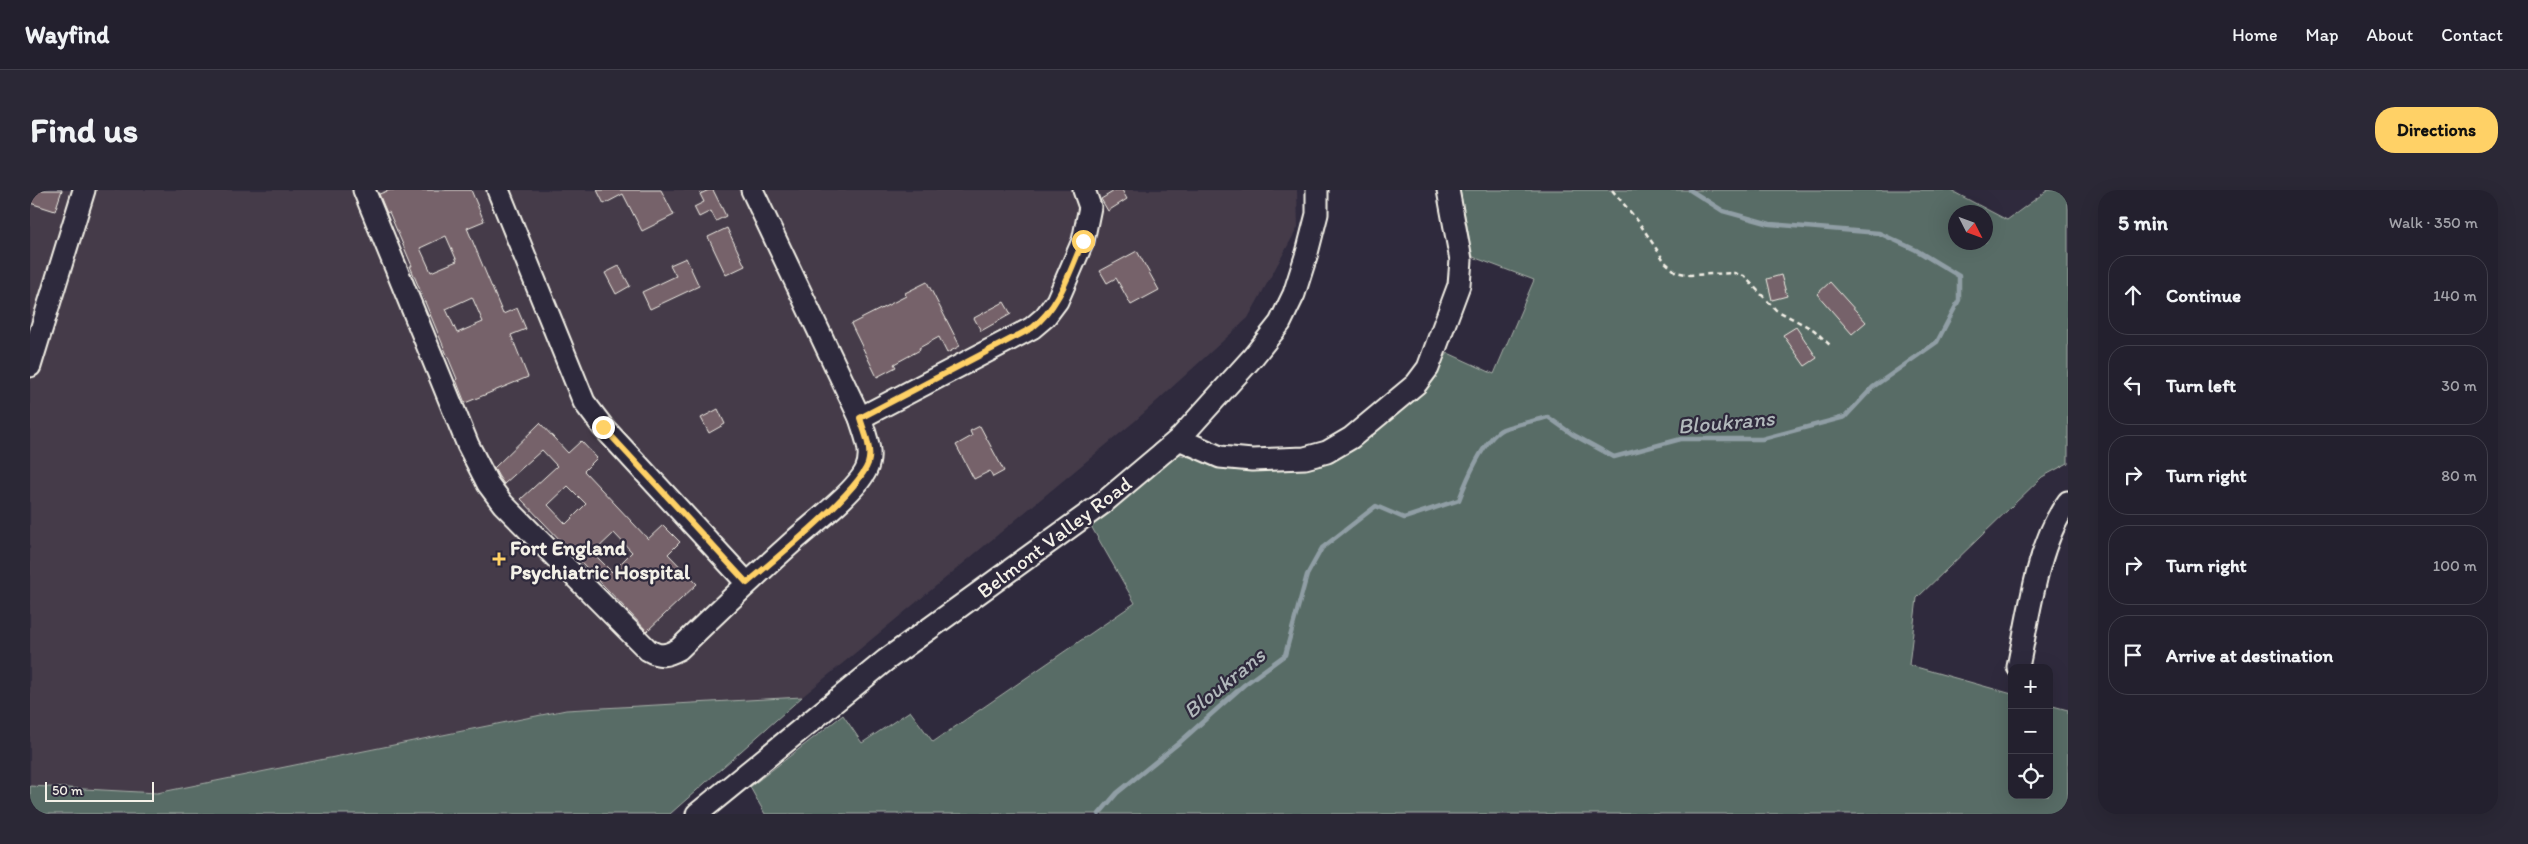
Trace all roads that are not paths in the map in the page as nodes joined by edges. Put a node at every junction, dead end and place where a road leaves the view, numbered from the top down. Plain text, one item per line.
1 (84, 190) edge
2 (364, 190) edge
3 (498, 190) edge
4 (752, 190) edge
5 (1084, 190) edge
6 (1317, 190) edge
7 (1448, 190) edge
8 (30, 366) edge
9 (860, 418) junction
10 (1179, 439) junction
11 (2068, 502) edge
12 (747, 583) junction
13 (2019, 664) edge
14 (697, 814) edge

1 - 8 street
2 - 12 street
3 - 12 street
4 - 9 street
5 - 9 street
6 - 10 street, Belmont Valley Road
7 - 10 street
9 - 12 street
10 - 14 street, Belmont Valley Road
11 - 13 street

